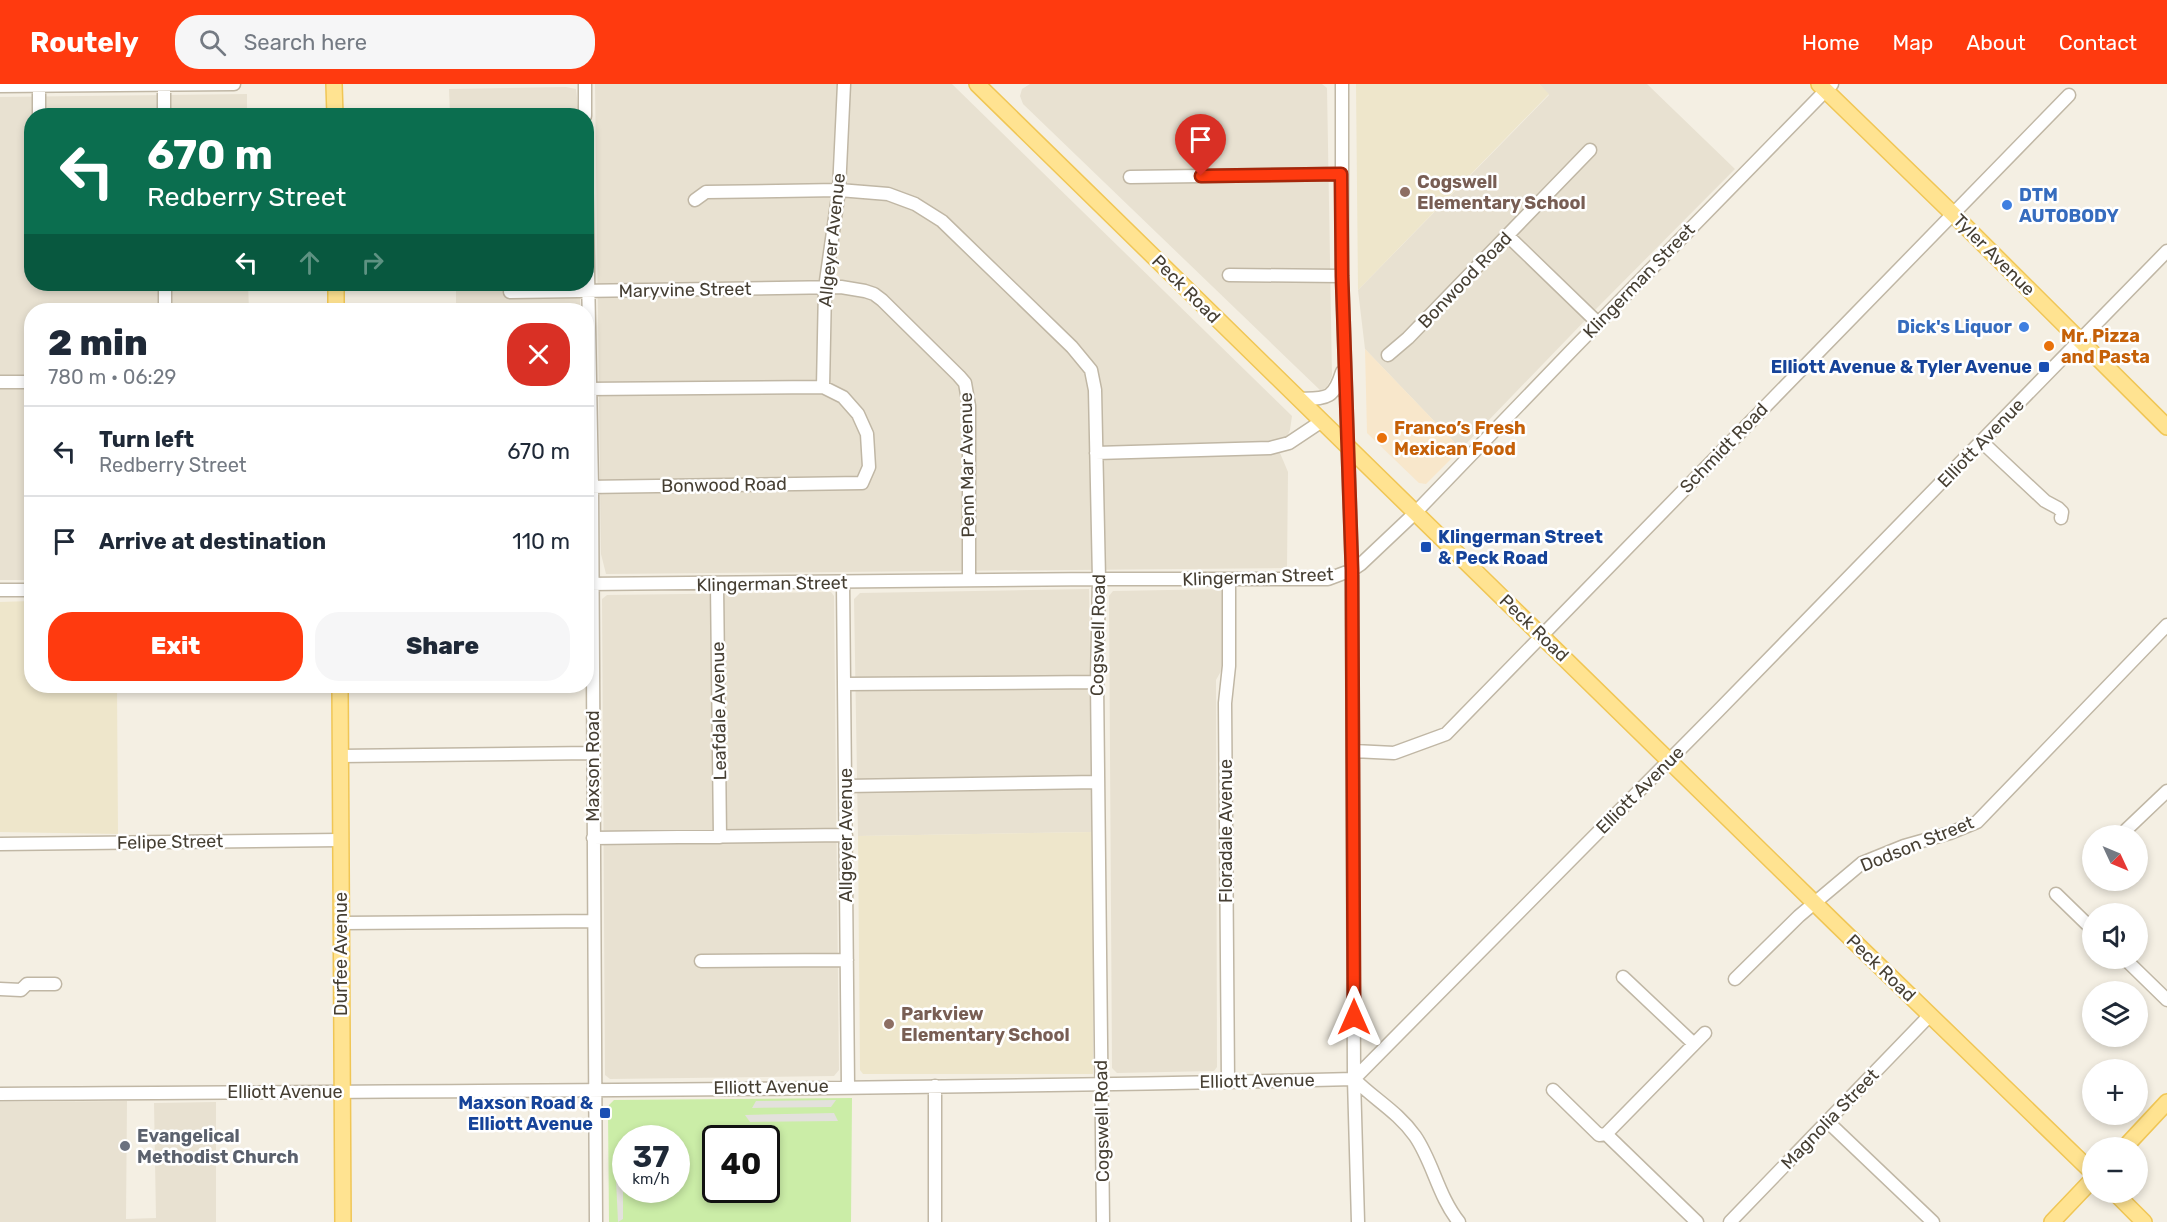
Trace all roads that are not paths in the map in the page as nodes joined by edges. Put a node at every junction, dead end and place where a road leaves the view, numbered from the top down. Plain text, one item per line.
1 (234, 84) edge
2 (334, 84) edge
3 (585, 84) edge
4 (844, 84) edge
5 (977, 84) edge
6 (1342, 84) edge
7 (146, 85) edge
8 (0, 86) edge
9 (39, 86) junction
10 (164, 86) junction
11 (1826, 86) edge
12 (2069, 95) dead end
13 (39, 108) edge
14 (164, 108) edge
15 (335, 108) edge
16 (585, 108) edge
17 (1590, 150) dead end
18 (1341, 174) junction
19 (1131, 177) dead end
20 (839, 190) junction
21 (695, 200) dead end
22 (1953, 214) junction
23 (1508, 236) junction
24 (2167, 251) edge
25 (1229, 275) dead end
26 (1342, 276) junction
27 (825, 288) junction
28 (589, 291) joint
29 (594, 291) edge
30 (510, 292) dead end
31 (589, 303) edge
32 (1598, 323) junction
33 (2079, 341) junction
34 (1388, 355) dead end
35 (1345, 359) junction
36 (0, 382) edge
37 (24, 382) edge
38 (823, 387) junction
39 (594, 389) edge
40 (1298, 399) junction
41 (1322, 421) junction
42 (2167, 427) edge
43 (1982, 442) junction
44 (1348, 447) junction
45 (1096, 453) junction
46 (594, 487) edge
47 (1415, 513) junction
48 (2061, 518) dead end
49 (1352, 570) junction
50 (1099, 579) junction
51 (969, 580) junction
52 (1229, 580) junction
53 (843, 583) junction
54 (594, 584) edge
55 (717, 584) junction
56 (0, 590) edge
57 (24, 590) edge
58 (2167, 625) edge
59 (1540, 635) junction
60 (1097, 682) junction
61 (845, 684) junction
62 (340, 693) edge
63 (592, 693) edge
64 (1354, 751) junction
65 (593, 753) junction
66 (340, 756) junction
67 (1670, 760) junction
68 (1098, 782) junction
69 (846, 786) junction
70 (2167, 791) edge
71 (2131, 825) edge
72 (846, 835) junction
73 (720, 837) junction
74 (593, 838) junction
75 (340, 840) junction
76 (0, 844) edge
77 (2056, 894) dead end
78 (1815, 904) junction
79 (2082, 919) edge
80 (594, 921) junction
81 (342, 923) junction
82 (847, 960) junction
83 (701, 961) dead end
84 (2135, 969) edge
85 (1623, 977) dead end
86 (1735, 979) dead end
87 (55, 984) dead end
88 (0, 989) edge
89 (2167, 1000) edge
90 (1930, 1016) junction
91 (1705, 1033) dead end
92 (1694, 1044) junction
93 (1354, 1079) junction
94 (1228, 1082) junction
95 (1102, 1084) junction
96 (848, 1086) junction
97 (934, 1086) junction
98 (595, 1089) junction
99 (1553, 1090) dead end
100 (342, 1092) junction
101 (0, 1094) edge
102 (2167, 1102) edge
103 (1828, 1122) junction
104 (1606, 1134) junction
105 (2134, 1137) edge
106 (2082, 1162) edge
107 (2082, 1190) edge
108 (2125, 1203) edge
109 (344, 1222) edge
110 (596, 1222) edge
111 (935, 1222) edge
112 (1103, 1222) edge
113 (1358, 1222) edge
114 (1459, 1222) edge
115 (1697, 1222) edge
116 (1730, 1222) edge
117 (1933, 1222) edge
118 (2052, 1222) edge
119 (2144, 1222) edge

1 - 10 street
2 - 15 main road
3 - 16 street
4 - 20 street, Allgeyer Avenue
5 - 40 main road, Peck Road
6 - 18 street
7 - 9 street
7 - 10 street
8 - 9 street
9 - 13 street
10 - 14 street
11 - 22 main road, Tyler Avenue
11 - 32 street, Klingerman Street
12 - 22 street, Schmidt Road
17 - 23 street, Bonwood Road
18 - 19 street
18 - 26 street
20 - 21 street, Cogswell Road
20 - 27 street, Allgeyer Avenue
20 - 45 street, Cogswell Road
22 - 33 main road, Tyler Avenue
22 - 59 street, Schmidt Road
23 - 32 street
23 - 34 street, Bonwood Road
24 - 33 street, Elliott Avenue
25 - 26 street
26 - 35 street
27 - 29 street, Maryvine Street
27 - 38 street, Allgeyer Avenue
27 - 51 street, Penn Mar Avenue
28 - 30 street, Maryvine Street
28 - 31 street, Maxson Road
32 - 47 street, Klingerman Street
33 - 42 main road, Tyler Avenue
33 - 43 street, Elliott Avenue
35 - 40 street
35 - 44 street
36 - 37 street
38 - 39 street
38 - 46 street, Bonwood Road
40 - 41 main road, Peck Road
41 - 44 main road, Peck Road
41 - 45 street
43 - 48 street
43 - 67 street, Elliott Avenue
44 - 47 main road, Peck Road
44 - 49 street
45 - 50 street, Cogswell Road
47 - 49 street, Klingerman Street
47 - 59 main road, Peck Road
49 - 52 street, Klingerman Street
49 - 64 street
50 - 51 street, Klingerman Street
50 - 52 street, Klingerman Street
50 - 60 street, Cogswell Road
51 - 53 street, Klingerman Street
52 - 94 street, Floradale Avenue
53 - 55 street, Klingerman Street
53 - 61 street, Allgeyer Avenue
54 - 55 street, Klingerman Street
55 - 73 street, Leafdale Avenue
56 - 57 street
58 - 78 street, Dodson Street
59 - 64 street, Schmidt Road
59 - 67 main road, Peck Road
60 - 61 street
60 - 68 street, Cogswell Road
61 - 69 street, Allgeyer Avenue
62 - 66 main road, Durfee Avenue
63 - 65 street, Maxson Road
64 - 93 street
65 - 66 street
65 - 74 street, Maxson Road
66 - 75 main road, Durfee Avenue
67 - 78 main road, Peck Road
67 - 93 street, Elliott Avenue
68 - 69 street
68 - 95 street, Cogswell Road
69 - 72 street, Allgeyer Avenue
70 - 71 street
72 - 73 street
72 - 82 street, Allgeyer Avenue
73 - 74 street
74 - 80 street, Maxson Road
75 - 76 street, Felipe Street
75 - 81 main road, Durfee Avenue
77 - 79 street
78 - 86 street, Dodson Street
78 - 90 main road, Peck Road
80 - 81 street
80 - 98 street, Maxson Road
81 - 100 main road, Durfee Avenue
82 - 83 street
82 - 96 street, Allgeyer Avenue
84 - 89 street
85 - 92 street
87 - 88 street
90 - 103 street, Magnolia Street
90 - 106 main road, Peck Road
91 - 92 street
92 - 104 street
93 - 94 street, Elliott Avenue
93 - 113 street
93 - 114 street
94 - 95 street, Elliott Avenue
95 - 97 street, Elliott Avenue
95 - 112 street, Cogswell Road
96 - 97 street, Elliott Avenue
96 - 98 street, Elliott Avenue
97 - 111 street
98 - 100 street, Elliott Avenue
98 - 110 street, Maxson Road
99 - 104 street
100 - 101 street, Elliott Avenue
100 - 109 main road, Durfee Avenue
102 - 105 main road
103 - 116 street, Magnolia Street
103 - 117 street
104 - 115 street
107 - 118 main road
108 - 119 main road

